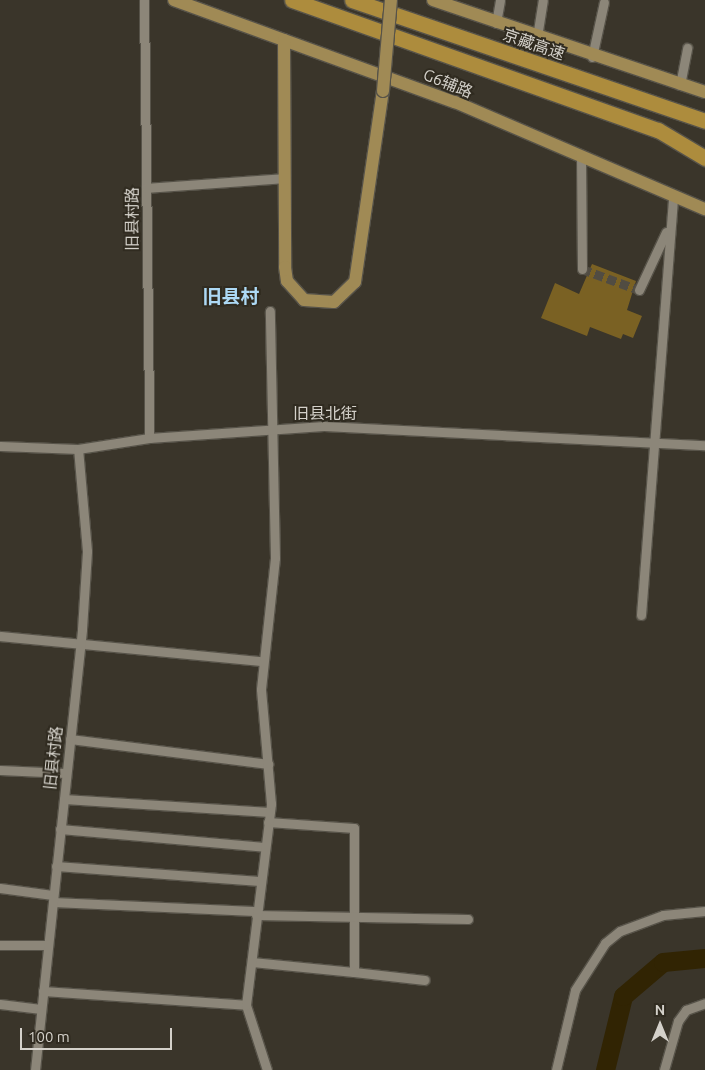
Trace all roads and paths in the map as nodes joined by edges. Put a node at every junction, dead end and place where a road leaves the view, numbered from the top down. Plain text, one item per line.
1 (144, 0) edge
2 (174, 0) edge
3 (292, 0) edge
4 (352, 0) edge
5 (391, 0) edge
6 (433, 0) edge
7 (500, 0) edge
8 (543, 0) edge
9 (604, 2) dead end
10 (496, 23) junction
11 (537, 37) junction
12 (284, 40) junction
13 (687, 48) dead end
14 (592, 57) junction
15 (680, 85) junction
16 (705, 92) edge
17 (705, 121) edge
18 (658, 130) junction
19 (705, 145) edge
20 (581, 156) junction
21 (705, 158) edge
22 (285, 178) junction
23 (146, 188) junction
24 (673, 197) junction
25 (705, 209) edge
26 (669, 226) junction
27 (582, 269) dead end
28 (639, 290) dead end
29 (270, 311) dead end
30 (270, 429) junction
31 (149, 438) junction
32 (651, 440) junction
33 (705, 445) edge
34 (0, 446) edge
35 (78, 449) junction
36 (641, 615) dead end
37 (0, 636) edge
38 (80, 642) junction
39 (262, 661) junction
40 (70, 739) junction
41 (268, 764) junction
42 (0, 770) edge
43 (66, 774) junction
44 (64, 799) junction
45 (270, 812) junction
46 (268, 822) junction
47 (60, 829) junction
48 (264, 847) junction
49 (56, 866) junction
50 (259, 881) junction
51 (0, 888) edge
52 (53, 898) junction
53 (705, 911) edge
54 (255, 913) junction
55 (355, 917) junction
56 (468, 919) dead end
57 (0, 944) edge
58 (48, 945) junction
59 (252, 962) junction
60 (354, 972) junction
61 (425, 980) dead end
62 (43, 991) junction
63 (705, 1003) edge
64 (0, 1004) edge
65 (246, 1004) junction
66 (41, 1009) junction
67 (35, 1070) edge
68 (267, 1070) edge
69 (556, 1070) edge
70 (664, 1070) edge

1 - 23 street, 旧县村路
2 - 12 main road, G6辅路
3 - 18 highway
4 - 17 highway, 京藏高速
5 - 22 main road, bridge
6 - 10 main road
7 - 10 street
8 - 11 street
9 - 14 street
10 - 11 main road
11 - 14 main road
12 - 20 main road, G6辅路
12 - 22 main road
13 - 15 street
14 - 15 main road
15 - 16 main road
18 - 19 highway
18 - 21 highway
20 - 24 main road, G6辅路
20 - 27 street
22 - 23 street
23 - 31 street, 旧县村路
24 - 25 main road, G6辅路
24 - 26 street
26 - 28 street
26 - 32 street
29 - 30 street
30 - 31 street, 旧县北街
30 - 32 street, 旧县北街
30 - 39 street
31 - 35 street, 旧县北街
32 - 33 street, 旧县北街
32 - 36 street
34 - 35 street, 旧县北街
35 - 38 street, 旧县村路
37 - 38 street
38 - 39 street
38 - 40 street, 旧县村路
39 - 41 street
40 - 41 street
40 - 43 street, 旧县村路
41 - 45 street
42 - 43 street
43 - 44 street, 旧县村路
44 - 45 street
44 - 47 street, 旧县村路
45 - 46 street
46 - 48 street
46 - 55 street
47 - 48 street
47 - 49 street, 旧县村路
48 - 50 street
49 - 50 street
49 - 52 street, 旧县村路
50 - 54 street
51 - 52 street
52 - 54 street
52 - 58 street, 旧县村路
53 - 69 street
54 - 55 street
54 - 59 street
55 - 56 street
55 - 60 street
57 - 58 street
58 - 62 street, 旧县村路
59 - 60 street
59 - 65 street
60 - 61 street
62 - 65 street
62 - 66 street, 旧县村路
63 - 70 street
64 - 66 street
65 - 68 street
66 - 67 street, 旧县村路

